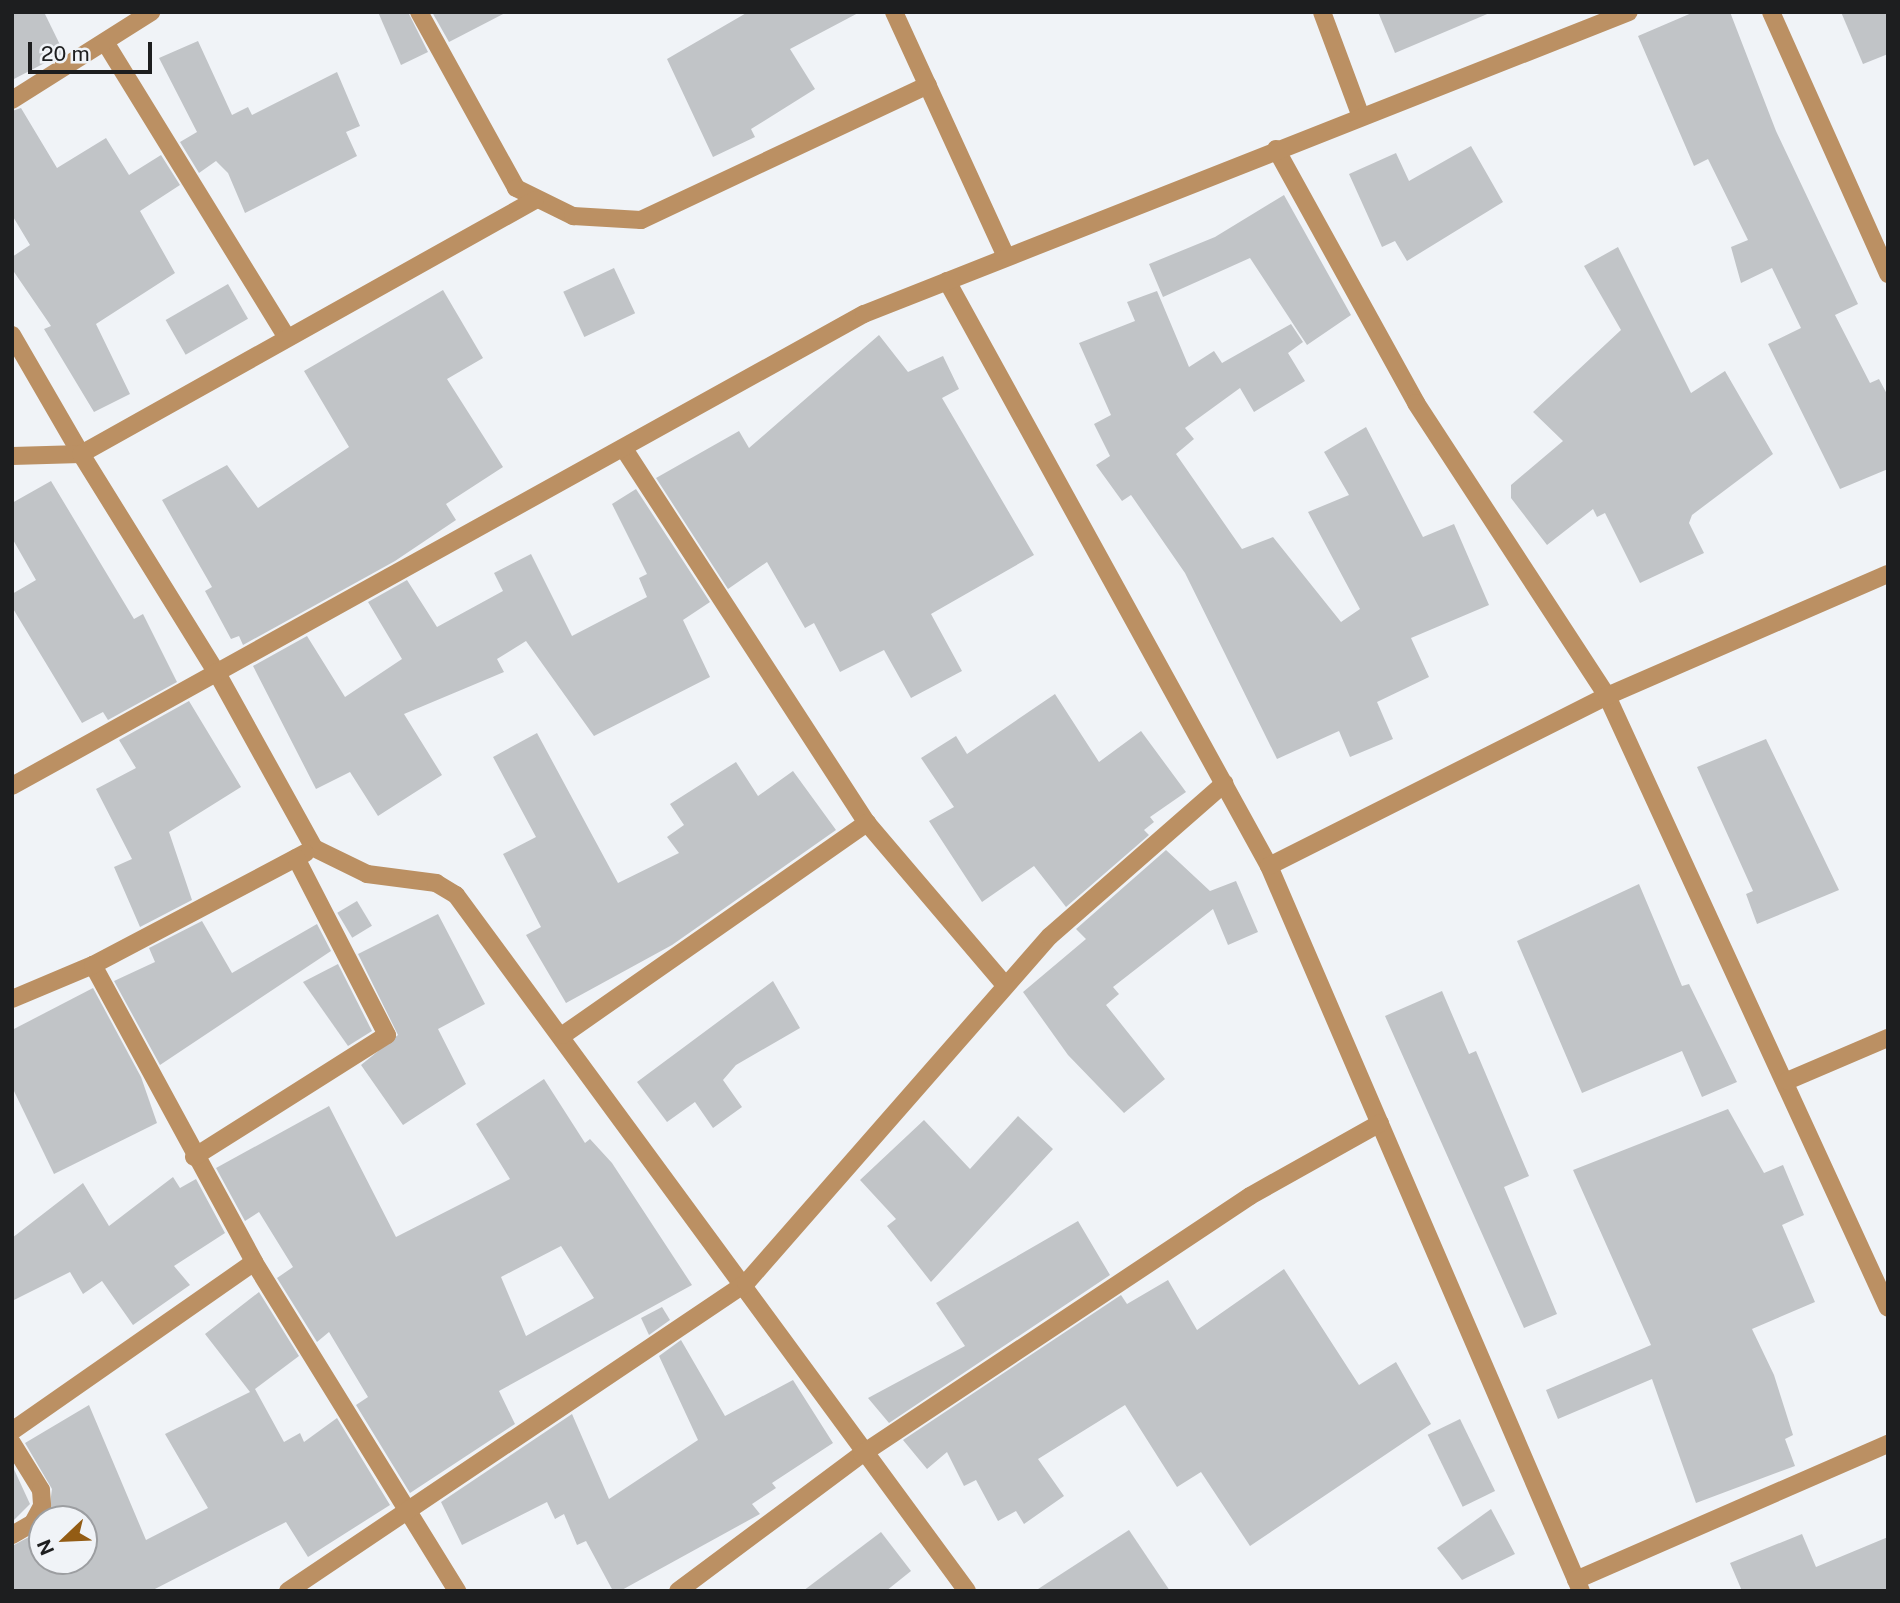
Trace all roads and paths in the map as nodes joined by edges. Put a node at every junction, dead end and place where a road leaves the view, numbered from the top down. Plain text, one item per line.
1 (151, 12) edge
2 (419, 12) edge
3 (894, 12) edge
4 (1322, 12) edge
5 (1629, 12) edge
6 (1771, 12) edge
7 (105, 41) junction
8 (928, 85) junction
9 (12, 100) edge
10 (1361, 117) junction
11 (1276, 149) junction
12 (535, 200) junction
13 (1005, 254) junction
14 (1888, 274) edge
15 (947, 281) junction
16 (12, 335) edge
17 (287, 338) junction
18 (624, 449) junction
19 (81, 454) junction
20 (12, 456) edge
21 (1888, 573) edge
22 (217, 673) junction
23 (1607, 696) junction
24 (1225, 783) junction
25 (12, 786) edge
26 (867, 823) junction
27 (314, 848) junction
28 (296, 858) junction
29 (1269, 866) junction
30 (93, 965) junction
31 (1005, 985) junction
32 (12, 999) edge
33 (563, 1035) junction
34 (1888, 1038) edge
35 (1787, 1081) junction
36 (1380, 1124) junction
37 (194, 1157) junction
38 (254, 1262) junction
39 (746, 1283) junction
40 (1888, 1308) edge
41 (12, 1431) edge
42 (12, 1443) edge
43 (1888, 1444) edge
44 (862, 1454) junction
45 (407, 1513) junction
46 (12, 1535) edge
47 (1579, 1585) edge
48 (690, 1587) edge
49 (288, 1591) edge
50 (457, 1591) edge
51 (967, 1591) edge

1 - 7 street
2 - 12 street
3 - 8 street
4 - 10 street
5 - 10 street
6 - 14 street
7 - 9 street
7 - 17 street
8 - 12 street
8 - 13 street
10 - 11 street
11 - 13 street
11 - 23 street
12 - 17 street
13 - 15 street
15 - 18 street
15 - 24 street
16 - 19 street
17 - 19 street
18 - 22 street
18 - 26 street
19 - 20 street
19 - 22 street
21 - 23 street
22 - 25 street
22 - 27 street
23 - 29 street
23 - 35 street
24 - 29 street
24 - 31 street
26 - 31 street
26 - 33 street
27 - 28 street
27 - 33 street
28 - 30 street
28 - 37 street
29 - 36 street
30 - 32 street
30 - 37 street
31 - 39 street
33 - 39 street
34 - 35 street
35 - 40 street
36 - 44 street
36 - 47 street
37 - 38 street
38 - 41 street
38 - 45 street
39 - 44 street
39 - 45 street
42 - 46 street
43 - 47 street
44 - 48 street
44 - 51 street
45 - 49 street
45 - 50 street

